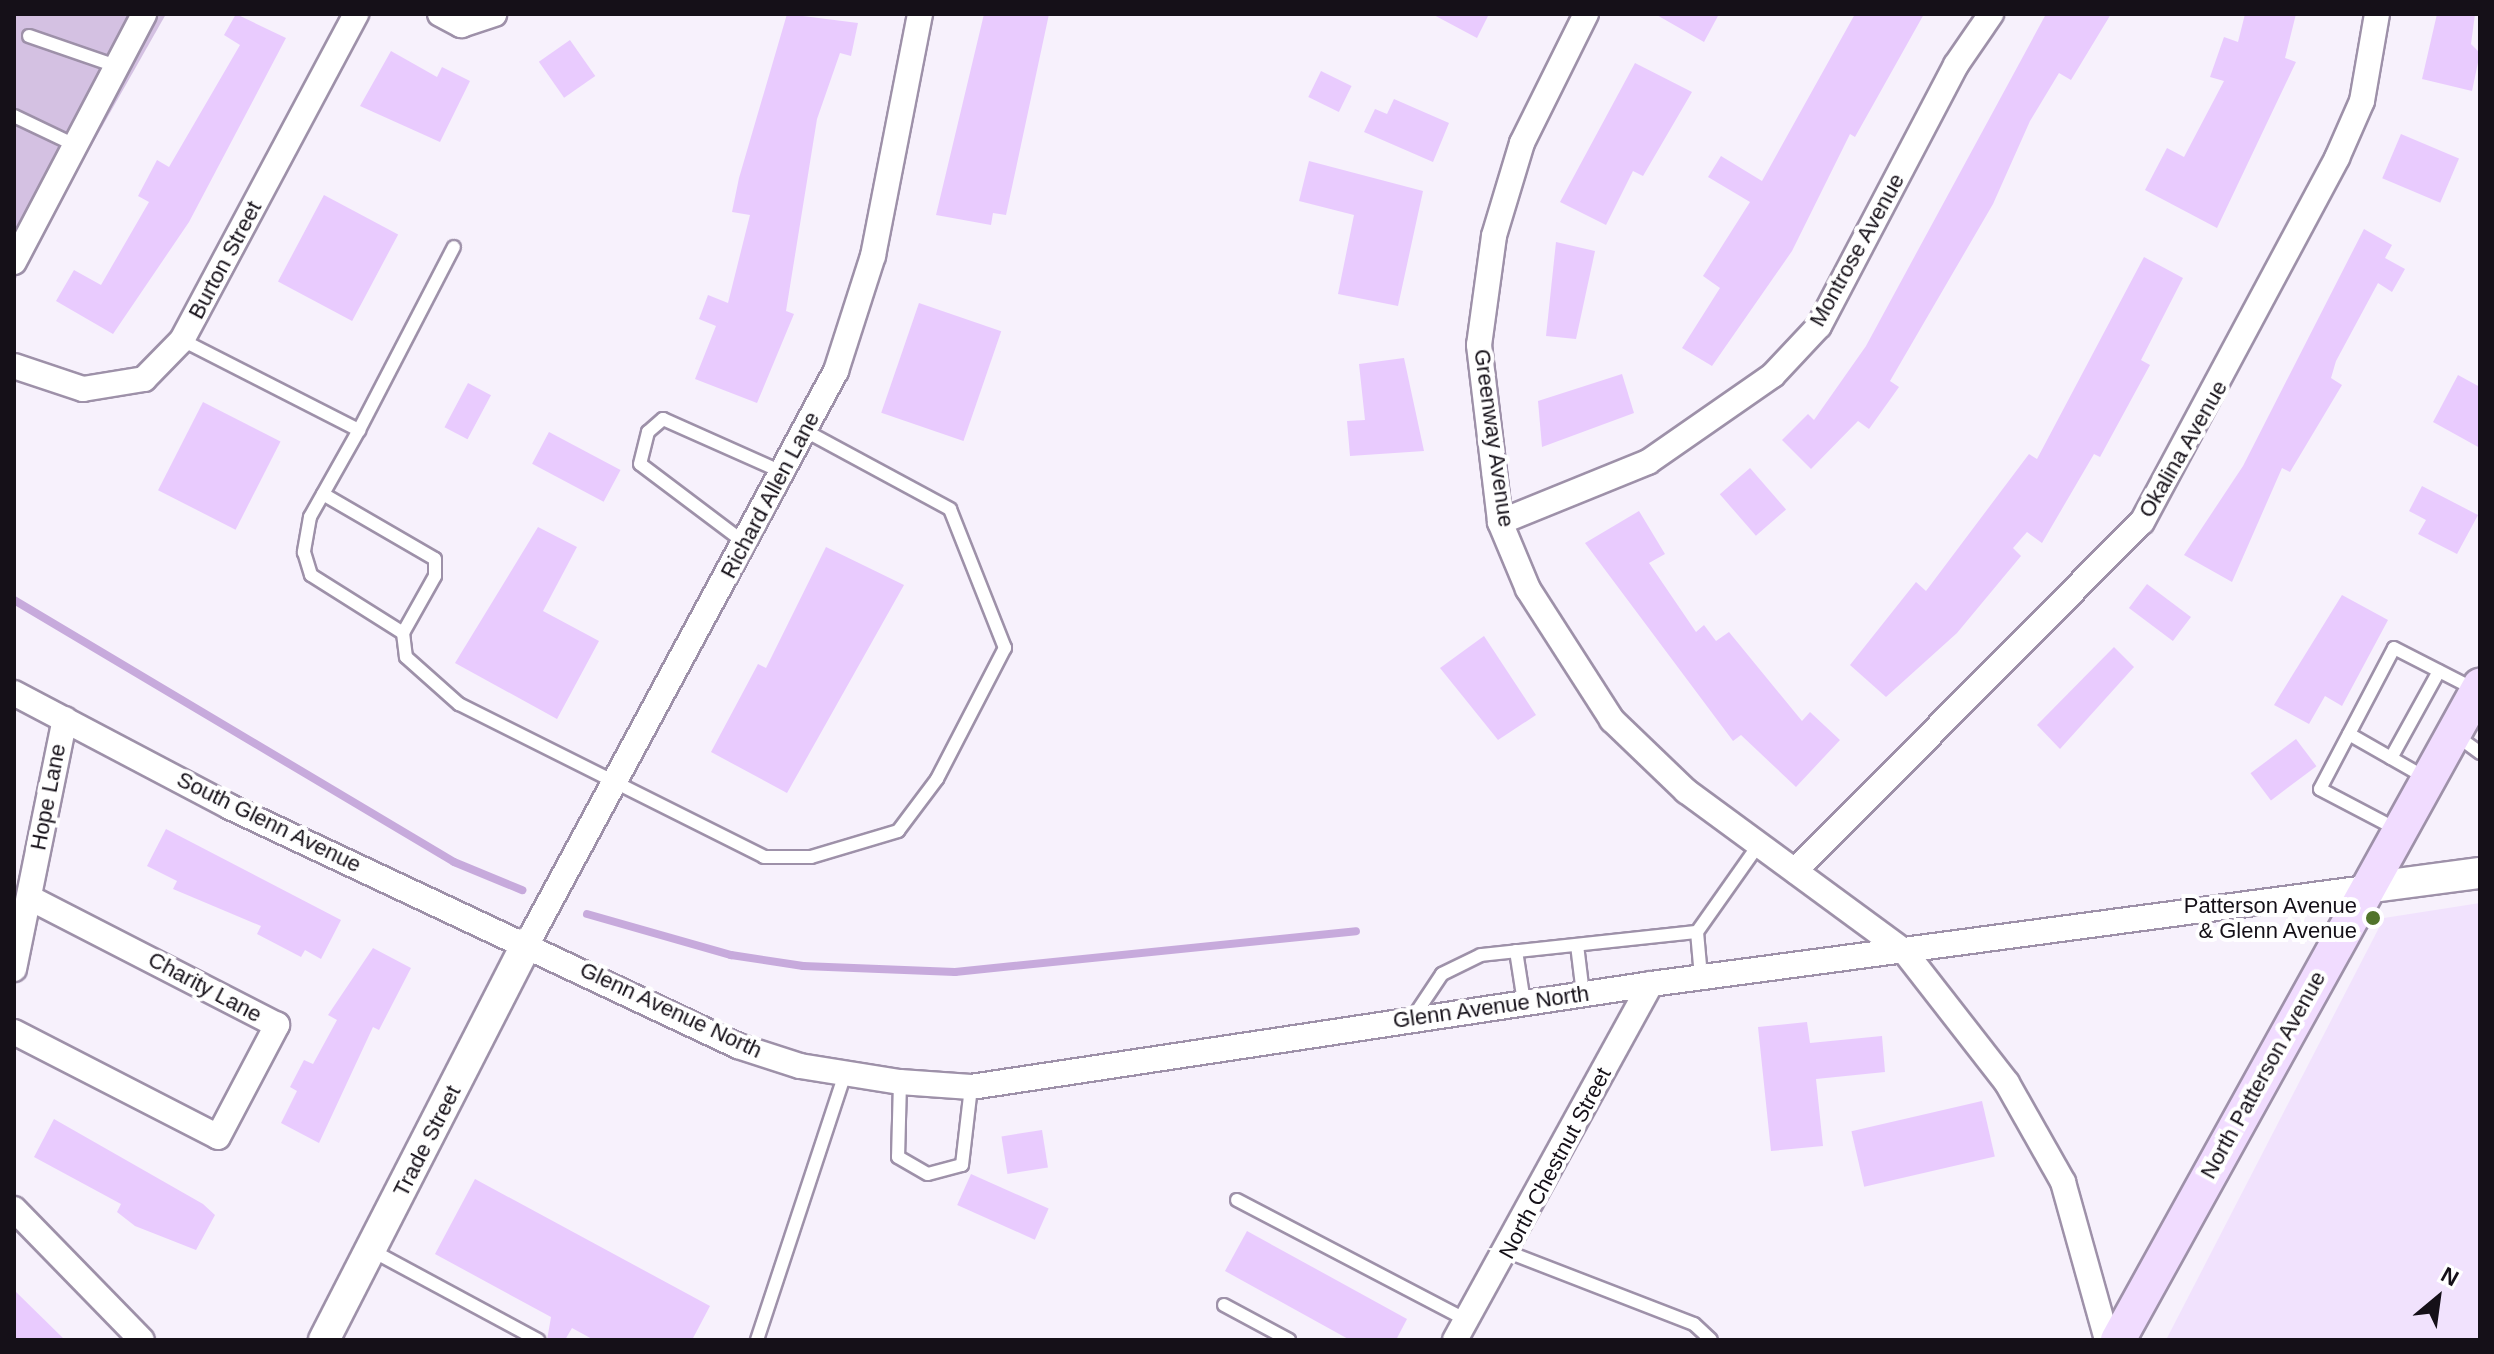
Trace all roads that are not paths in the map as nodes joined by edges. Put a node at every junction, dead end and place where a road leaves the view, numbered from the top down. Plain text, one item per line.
1 (144, 14) edge
2 (356, 14) edge
3 (440, 14) edge
4 (494, 14) edge
5 (920, 14) edge
6 (1586, 14) edge
7 (1991, 14) edge
8 (2377, 14) edge
9 (29, 36) dead end
10 (116, 66) junction
11 (14, 116) edge
12 (77, 146) junction
13 (454, 247) dead end
14 (14, 262) edge
15 (182, 340) junction
16 (14, 366) edge
17 (359, 430) junction
18 (804, 430) junction
19 (782, 472) junction
20 (323, 494) junction
21 (1500, 522) junction
22 (745, 543) junction
23 (403, 633) junction
24 (2439, 671) junction
25 (2478, 688) edge
26 (14, 693) edge
27 (65, 719) junction
28 (2349, 734) junction
29 (2467, 743) edge
30 (2391, 758) junction
31 (618, 780) junction
32 (2429, 780) junction
33 (2401, 831) junction
34 (1759, 844) junction
35 (1795, 871) junction
36 (2480, 873) edge
37 (2366, 888) junction
38 (30, 898) junction
39 (1697, 932) junction
40 (528, 942) junction
41 (1577, 945) junction
42 (1516, 951) junction
43 (1905, 952) junction
44 (14, 969) edge
45 (1701, 977) junction
46 (1651, 984) junction
47 (1583, 994) junction
48 (1524, 1002) junction
49 (1412, 1019) junction
50 (14, 1032) edge
51 (845, 1074) junction
52 (900, 1082) junction
53 (971, 1087) junction
54 (1237, 1200) dead end
55 (14, 1209) edge
56 (371, 1250) junction
57 (1508, 1252) junction
58 (1224, 1305) dead end
59 (1461, 1330) edge
60 (142, 1340) edge
61 (324, 1340) edge
62 (538, 1340) edge
63 (757, 1340) edge
64 (1289, 1340) edge
65 (1711, 1340) edge
66 (2107, 1340) edge
67 (2118, 1340) edge

1 - 10 street
2 - 15 street, Burton Street
3 - 4 street
5 - 18 street, Richard Allen Lane
6 - 21 street, Greenway Avenue
7 - 21 street, Montrose Avenue
8 - 35 street, Okalina Avenue
9 - 10 lane
10 - 12 street
11 - 12 lane
12 - 14 street
13 - 17 lane
15 - 16 street, Burton Street
15 - 17 lane
17 - 20 lane
18 - 19 street, Richard Allen Lane
18 - 31 lane
19 - 22 street, Richard Allen Lane
19 - 22 lane
20 - 23 lane
20 - 23 lane
21 - 34 street, Greenway Avenue
22 - 31 street, Richard Allen Lane
23 - 31 lane
24 - 25 lane
24 - 28 lane
24 - 30 lane
25 - 29 main road, North Patterson Avenue
26 - 27 street, South Glenn Avenue
27 - 38 street, Hope Lane
27 - 40 street, South Glenn Avenue
28 - 30 lane
28 - 33 lane
29 - 32 main road, North Patterson Avenue
30 - 32 lane
31 - 40 street, Richard Allen Lane
32 - 33 main road, North Patterson Avenue
33 - 37 main road, North Patterson Avenue
34 - 35 street, Greenway Avenue
34 - 39 lane
35 - 43 street, Greenway Avenue
36 - 37 street, Glenn Avenue North
37 - 43 street, Glenn Avenue North
37 - 67 main road, North Patterson Avenue
38 - 44 street, Hope Lane
38 - 50 street, Charity Lane
39 - 41 lane
39 - 45 lane
40 - 51 street, Glenn Avenue North
40 - 56 street, Trade Street
41 - 42 lane
41 - 47 lane
42 - 48 lane
42 - 49 lane
43 - 45 street, Glenn Avenue North
43 - 66 street, Greenway Avenue
45 - 46 street, Glenn Avenue North
46 - 47 street, Glenn Avenue North
46 - 57 street, North Chestnut Street
47 - 48 street, Glenn Avenue North
48 - 49 street, Glenn Avenue North
49 - 53 street, Glenn Avenue North
51 - 52 street, Glenn Avenue North
51 - 63 lane
52 - 53 street, Glenn Avenue North
52 - 53 lane
54 - 59 lane
55 - 60 street
56 - 61 street, Trade Street
56 - 62 lane
57 - 59 street, North Chestnut Street
57 - 65 lane
58 - 64 lane

